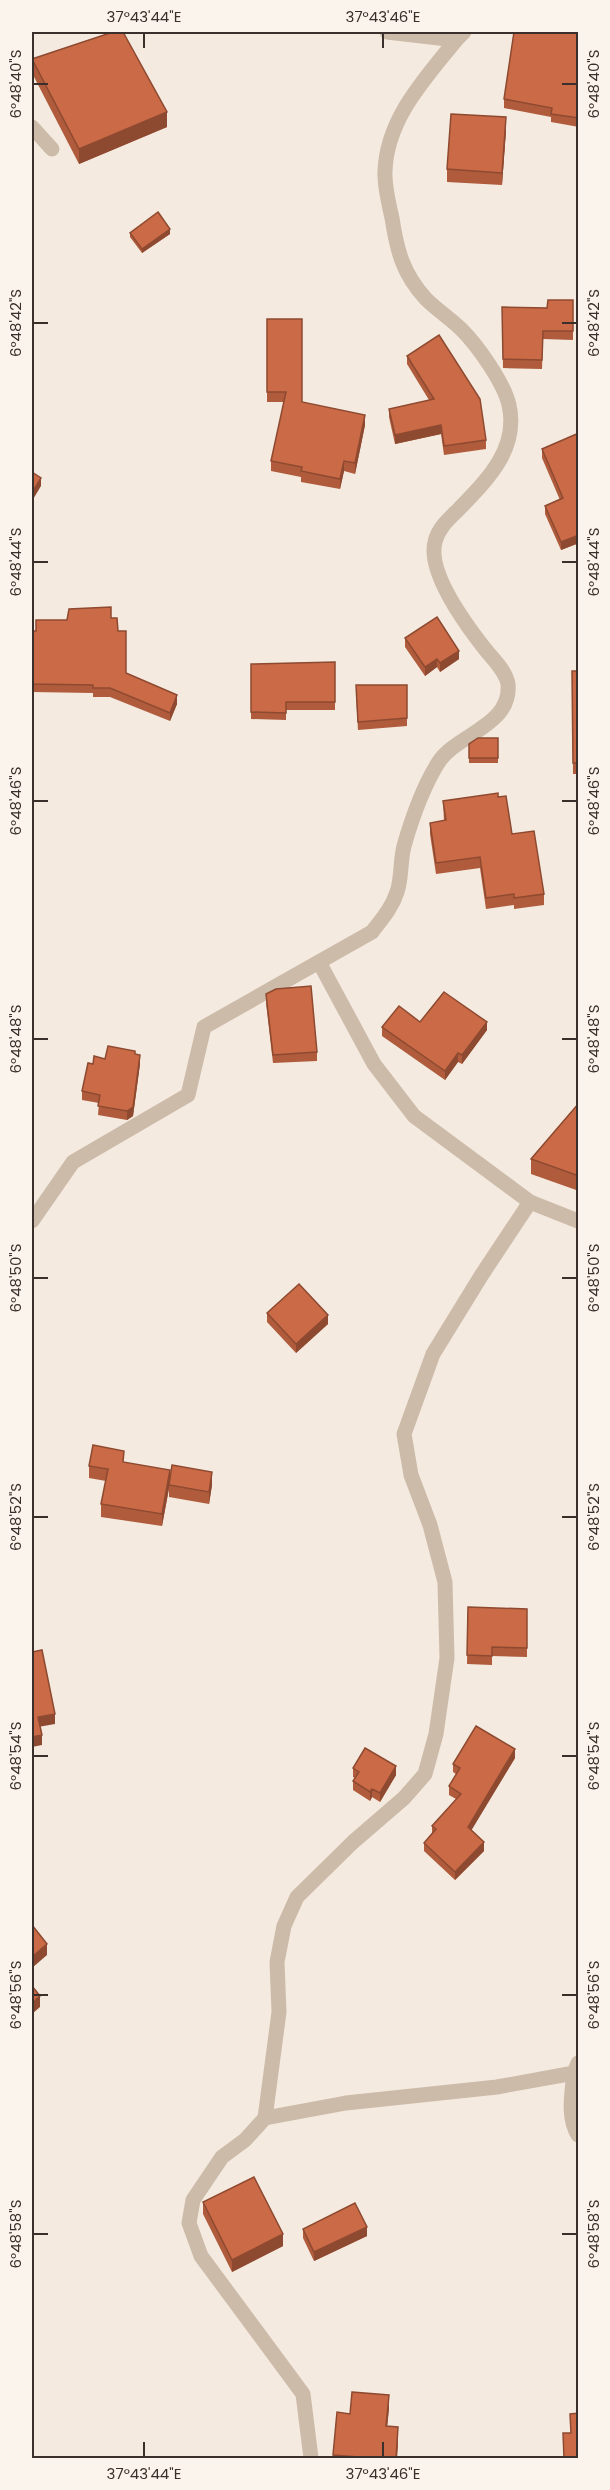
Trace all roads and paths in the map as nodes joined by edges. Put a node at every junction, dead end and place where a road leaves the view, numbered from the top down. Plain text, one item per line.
1 (387, 32) edge
2 (460, 36) edge
3 (32, 127) edge
4 (52, 149) dead end
5 (319, 962) junction
6 (530, 1202) junction
7 (32, 1221) edge
8 (579, 1221) edge
9 (576, 2068) edge
10 (265, 2118) junction
11 (579, 2135) edge
12 (311, 2458) edge

1 - 2 street
2 - 5 street
3 - 4 street
5 - 6 street
5 - 7 street
6 - 8 street
6 - 10 street
9 - 10 street
9 - 11 street
10 - 12 street

